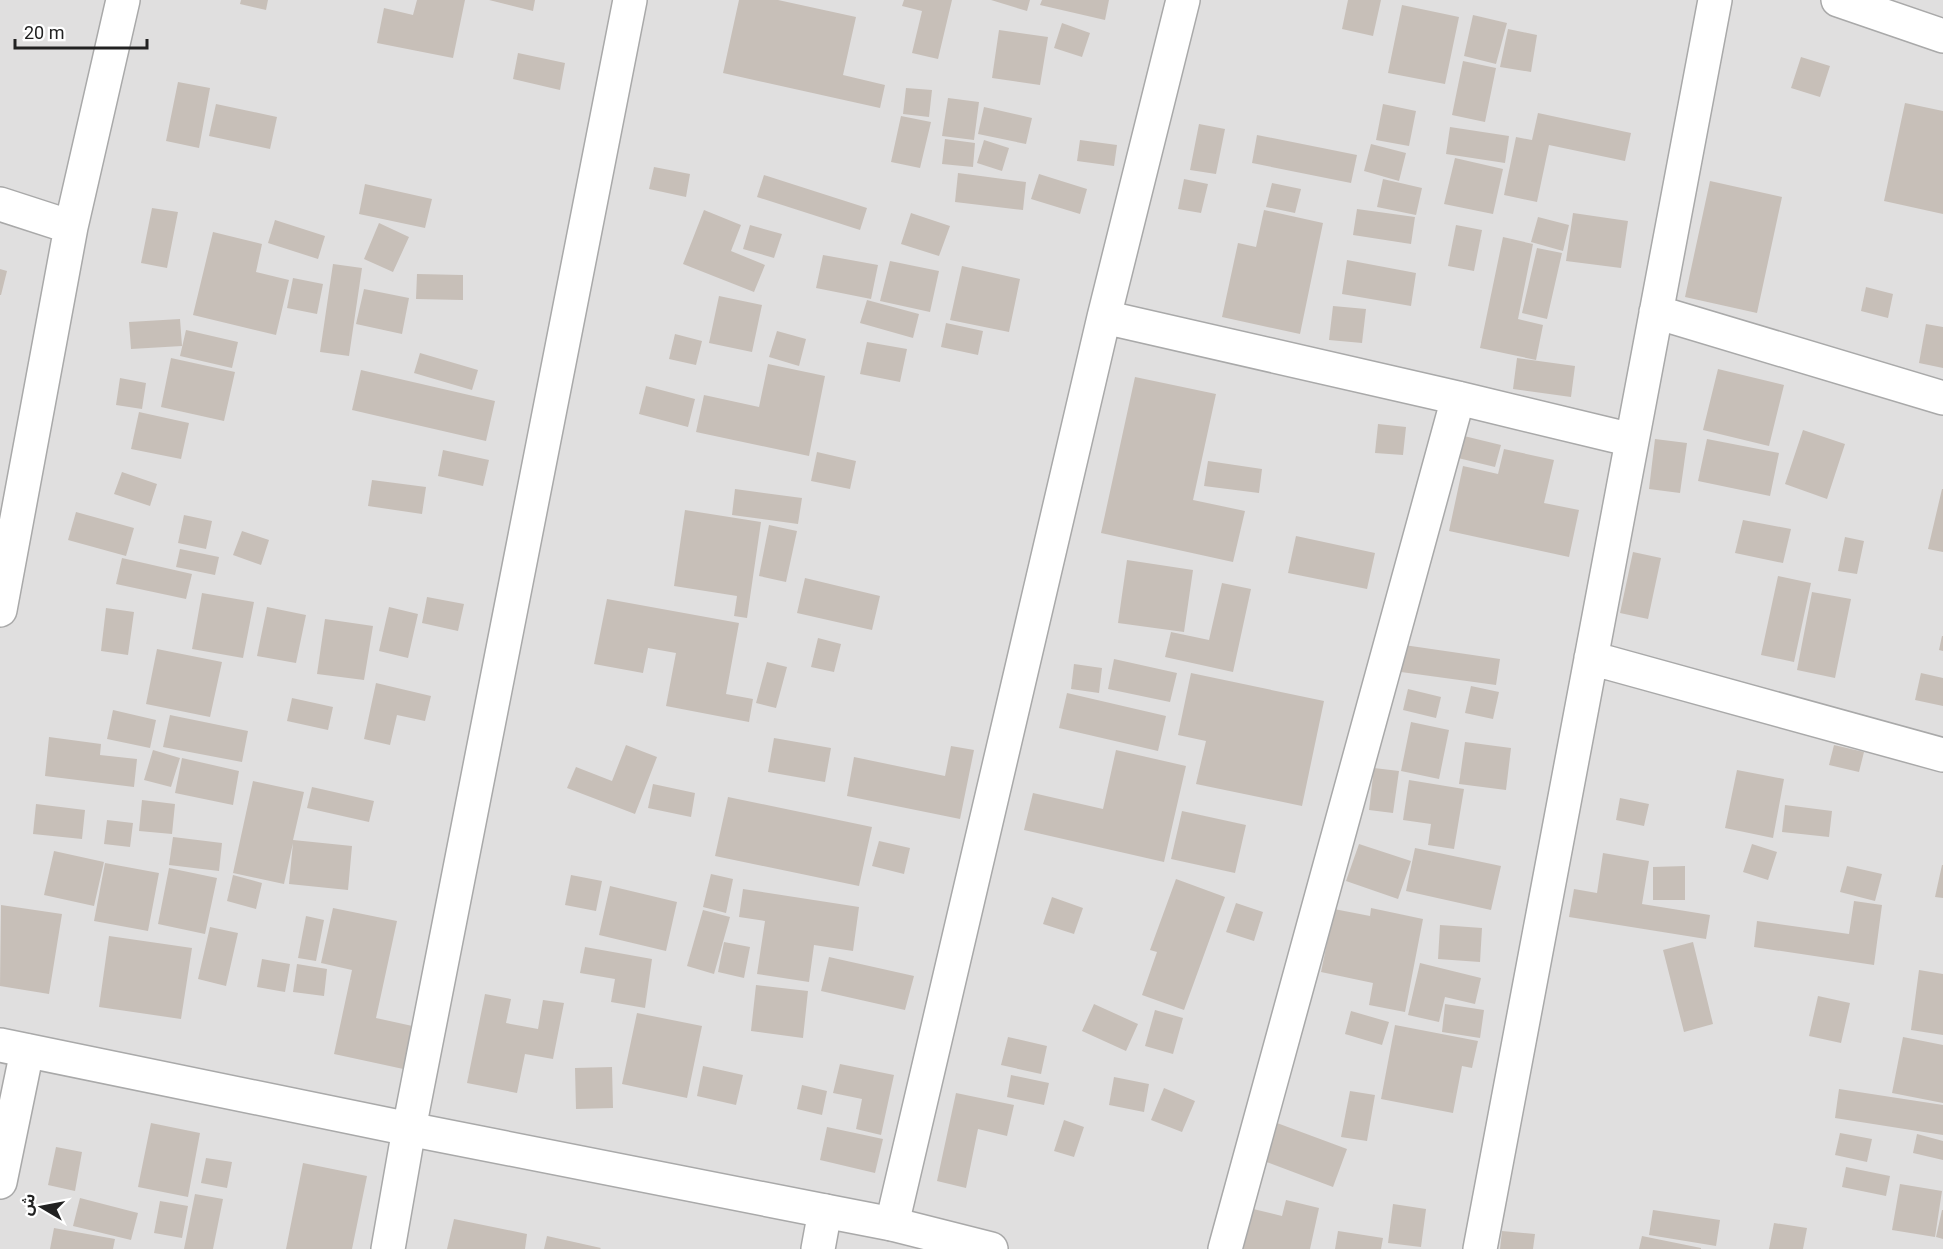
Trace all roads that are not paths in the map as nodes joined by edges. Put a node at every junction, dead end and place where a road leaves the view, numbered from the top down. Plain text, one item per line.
1 (123, 0) edge
2 (630, 0) edge
3 (1183, 0) edge
4 (1715, 0) edge
5 (1838, 0) edge
6 (1943, 36) edge
7 (0, 204) edge
8 (72, 227) junction
9 (1656, 312) junction
10 (1104, 317) junction
11 (1458, 398) junction
12 (1943, 398) edge
13 (1632, 440) junction
14 (0, 610) edge
15 (1591, 658) junction
16 (1943, 755) edge
17 (14, 1048) edge
18 (409, 1129) junction
19 (0, 1182) edge
20 (825, 1211) junction
21 (891, 1224) junction
22 (388, 1249) edge
23 (818, 1249) edge
24 (991, 1249) edge
25 (1225, 1249) edge
26 (1480, 1249) edge

1 - 8 street
2 - 18 street
3 - 10 street
4 - 9 street
5 - 6 street
7 - 8 street
8 - 14 street
9 - 12 street
9 - 13 street
10 - 11 street
10 - 21 street
11 - 13 street
11 - 25 street
13 - 15 street
15 - 16 street
15 - 26 street
17 - 18 street
17 - 19 street
18 - 20 street
18 - 22 street
20 - 21 street
20 - 23 street
21 - 24 street

